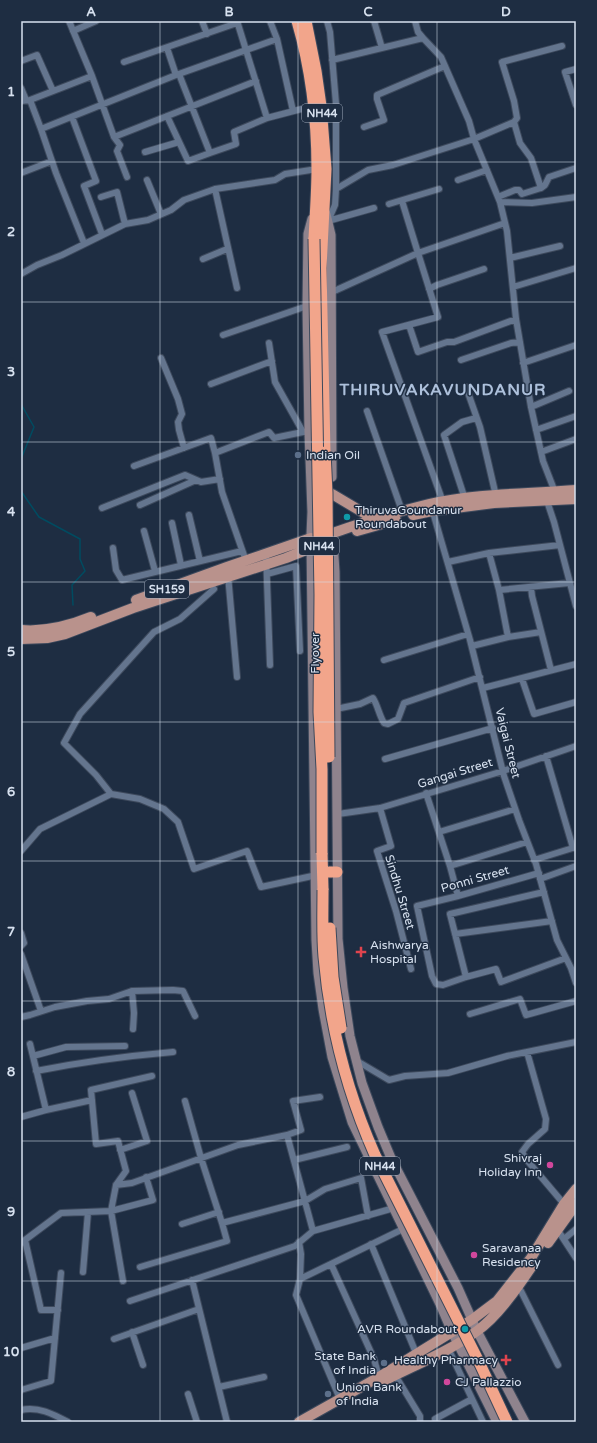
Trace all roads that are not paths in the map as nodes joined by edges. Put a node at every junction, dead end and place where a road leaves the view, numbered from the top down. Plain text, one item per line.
1 (69, 21) edge
2 (96, 21) edge
3 (202, 21) edge
4 (270, 21) edge
5 (297, 21) edge
6 (306, 21) edge
7 (327, 21) edge
8 (374, 21) edge
9 (415, 21) edge
10 (237, 22) edge
11 (73, 31) junction
12 (207, 34) junction
13 (423, 38) junction
14 (277, 39) junction
15 (562, 46) dead end
16 (167, 48) junction
17 (382, 48) junction
18 (246, 51) junction
19 (332, 60) junction
20 (21, 62) edge
21 (124, 62) dead end
22 (445, 66) junction
23 (576, 69) edge
24 (177, 75) junction
25 (92, 76) junction
26 (256, 81) junction
27 (21, 88) edge
28 (53, 91) junction
29 (26, 100) edge
30 (102, 105) junction
31 (576, 105) edge
32 (192, 106) junction
33 (313, 106) junction
34 (293, 111) junction
35 (167, 116) junction
36 (72, 117) junction
37 (267, 118) junction
38 (514, 122) junction
39 (364, 127) dead end
40 (41, 129) junction
41 (114, 136) junction
42 (474, 139) junction
43 (179, 142) junction
44 (145, 152) dead end
45 (210, 153) junction
46 (52, 161) junction
47 (576, 168) edge
48 (317, 169) junction
49 (487, 170) junction
50 (21, 173) edge
51 (127, 177) dead end
52 (147, 180) dead end
53 (458, 180) dead end
54 (541, 188) junction
55 (215, 189) junction
56 (336, 189) junction
57 (438, 189) dead end
58 (101, 197) dead end
59 (576, 197) edge
60 (499, 200) junction
61 (402, 201) junction
62 (389, 204) dead end
63 (320, 205) junction
64 (374, 208) dead end
65 (161, 214) junction
66 (328, 221) junction
67 (505, 223) junction
68 (125, 224) junction
69 (102, 234) junction
70 (318, 240) junction
71 (84, 243) junction
72 (560, 246) dead end
73 (227, 249) junction
74 (418, 253) junction
75 (510, 258) junction
76 (203, 259) dead end
77 (576, 268) edge
78 (484, 269) dead end
79 (21, 274) edge
80 (513, 287) junction
81 (237, 288) dead end
82 (429, 290) junction
83 (332, 292) junction
84 (307, 306) junction
85 (516, 319) junction
86 (409, 325) junction
87 (223, 335) dead end
88 (520, 342) junction
89 (269, 343) dead end
90 (576, 345) edge
91 (161, 358) dead end
92 (461, 360) dead end
93 (272, 361) junction
94 (523, 363) junction
95 (211, 384) dead end
96 (466, 387) dead end
97 (569, 391) dead end
98 (531, 407) junction
99 (367, 411) dead end
100 (576, 416) edge
101 (476, 418) junction
102 (536, 430) junction
103 (306, 432) junction
104 (576, 439) edge
105 (184, 448) junction
106 (541, 452) junction
107 (216, 453) junction
108 (134, 466) dead end
109 (220, 479) junction
110 (196, 480) junction
111 (576, 490) edge
112 (555, 492) junction
113 (332, 494) junction
114 (496, 496) junction
115 (545, 497) junction
116 (466, 499) junction
117 (576, 499) edge
118 (443, 502) junction
119 (140, 505) dead end
120 (431, 507) junction
121 (102, 508) dead end
122 (402, 511) junction
123 (189, 515) dead end
124 (374, 519) junction
125 (172, 523) dead end
126 (144, 531) dead end
127 (332, 536) junction
128 (312, 542) junction
129 (560, 545) junction
130 (113, 548) dead end
131 (266, 553) junction
132 (489, 553) junction
133 (244, 556) junction
134 (200, 561) junction
135 (448, 562) junction
136 (181, 565) junction
137 (267, 569) junction
138 (155, 571) junction
139 (228, 572) junction
140 (569, 583) junction
141 (531, 587) junction
142 (214, 589) dead end
143 (499, 590) junction
144 (576, 606) edge
145 (21, 630) edge
146 (542, 632) junction
147 (468, 634) junction
148 (508, 637) junction
149 (21, 639) edge
150 (472, 646) junction
151 (300, 651) dead end
152 (384, 660) dead end
153 (576, 664) edge
154 (270, 665) dead end
155 (551, 670) junction
156 (237, 677) dead end
157 (480, 677) junction
158 (522, 679) junction
159 (483, 688) junction
160 (576, 702) edge
161 (336, 710) junction
162 (493, 728) junction
163 (576, 746) edge
164 (546, 756) junction
165 (385, 759) dead end
166 (503, 771) junction
167 (426, 793) junction
168 (111, 794) junction
169 (380, 808) junction
170 (515, 809) junction
171 (338, 814) junction
172 (439, 832) junction
173 (527, 842) junction
174 (575, 847) edge
175 (21, 851) edge
176 (325, 853) junction
177 (534, 860) junction
178 (450, 866) junction
179 (576, 866) edge
180 (326, 873) junction
181 (539, 876) junction
182 (326, 890) junction
183 (544, 892) junction
184 (458, 896) junction
185 (552, 920) junction
186 (21, 933) edge
187 (455, 934) junction
188 (21, 946) edge
189 (21, 954) edge
190 (566, 958) junction
191 (411, 969) dead end
192 (466, 977) junction
193 (576, 982) edge
194 (132, 991) junction
195 (576, 1001) edge
196 (41, 1012) junction
197 (470, 1014) dead end
198 (195, 1016) dead end
199 (21, 1017) edge
200 (133, 1029) dead end
201 (576, 1042) edge
202 (30, 1044) dead end
203 (125, 1046) dead end
204 (173, 1052) dead end
205 (527, 1052) junction
206 (33, 1056) junction
207 (357, 1061) junction
208 (36, 1071) junction
209 (152, 1076) dead end
210 (132, 1093) dead end
211 (320, 1097) dead end
212 (92, 1100) junction
213 (185, 1101) dead end
214 (46, 1110) junction
215 (21, 1117) edge
216 (287, 1135) junction
217 (347, 1147) dead end
218 (120, 1150) junction
219 (201, 1158) junction
220 (294, 1160) junction
221 (146, 1178) junction
222 (116, 1185) junction
223 (576, 1189) edge
224 (305, 1201) junction
225 (564, 1204) junction
226 (576, 1204) edge
227 (394, 1208) junction
228 (111, 1210) junction
229 (88, 1212) junction
230 (219, 1212) junction
231 (368, 1216) junction
232 (222, 1223) junction
233 (182, 1224) dead end
234 (557, 1228) junction
235 (403, 1229) junction
236 (576, 1230) edge
237 (312, 1231) junction
238 (564, 1240) junction
239 (23, 1242) edge
240 (300, 1242) junction
241 (371, 1244) junction
242 (576, 1258) edge
243 (331, 1264) junction
244 (140, 1267) dead end
245 (83, 1272) dead end
246 (61, 1273) dead end
247 (300, 1279) junction
248 (123, 1280) dead end
249 (192, 1280) junction
250 (518, 1287) junction
251 (130, 1301) dead end
252 (199, 1309) junction
253 (58, 1310) junction
254 (473, 1319) junction
255 (478, 1331) junction
256 (132, 1332) junction
257 (452, 1332) junction
258 (55, 1338) junction
259 (114, 1339) dead end
260 (453, 1345) junction
261 (21, 1348) edge
262 (416, 1353) junction
263 (558, 1364) dead end
264 (143, 1365) dead end
265 (395, 1375) junction
266 (379, 1376) junction
267 (264, 1377) dead end
268 (219, 1387) junction
269 (21, 1390) edge
270 (188, 1394) dead end
271 (340, 1399) junction
272 (472, 1399) junction
273 (21, 1410) edge
274 (435, 1418) dead end
275 (68, 1422) edge
276 (197, 1422) edge
277 (228, 1422) edge
278 (299, 1422) edge
279 (312, 1422) edge
280 (420, 1422) edge
281 (483, 1422) edge
282 (497, 1422) edge
283 (507, 1422) edge
284 (515, 1422) edge
285 (525, 1422) edge

1 - 11 street
2 - 11 street
3 - 12 street
4 - 14 street
5 - 33 highway, NH44
6 - 63 highway, NH44
7 - 19 street
8 - 17 street
9 - 13 street
10 - 12 street
10 - 18 street
11 - 25 street
12 - 16 street
13 - 17 street
13 - 22 street
14 - 18 street
14 - 34 street
15 - 38 street
16 - 21 street
16 - 24 street
17 - 19 street
18 - 24 street
18 - 26 street
19 - 56 street
20 - 28 street
22 - 39 street
22 - 42 street
23 - 31 street
24 - 30 street
24 - 32 street
25 - 28 street
25 - 30 street
26 - 32 street
26 - 37 street
27 - 29 street
28 - 29 street
29 - 40 street
30 - 36 street
30 - 41 street
32 - 35 street
32 - 45 street
33 - 34 street
33 - 48 highway, NH44
34 - 37 street
35 - 41 street
35 - 43 street
36 - 40 street
36 - 69 street
37 - 45 street
38 - 42 street
38 - 54 street
40 - 46 street
41 - 51 street
42 - 49 street
42 - 56 street
43 - 44 street
43 - 45 street
46 - 50 street
46 - 71 street
47 - 54 street
48 - 55 street
48 - 63 highway, NH44
49 - 53 street
49 - 60 street
52 - 65 street
54 - 60 street
55 - 65 street
55 - 73 street
56 - 66 street
57 - 61 street
58 - 68 street
59 - 60 street
60 - 67 street
61 - 62 street
61 - 74 street
63 - 66 street
63 - 70 highway, NH44
63 - 84 street
64 - 66 street
65 - 68 street
66 - 83 street
67 - 74 street
67 - 75 street
68 - 69 street
69 - 71 street
70 - 176 highway, NH44, bridge
70 - 176 highway, Flyover / NH44, bridge
71 - 79 street
72 - 75 street
73 - 76 street
73 - 81 street
74 - 82 street
74 - 83 street
75 - 80 street
77 - 80 street
78 - 82 street
80 - 85 street
82 - 86 street
83 - 113 street
84 - 87 street
84 - 103 street
85 - 86 street
85 - 88 street
86 - 118 street
88 - 92 street
88 - 94 street
89 - 93 street
90 - 94 street
91 - 105 street
93 - 95 street
93 - 103 street
94 - 98 street
96 - 101 street
97 - 98 street
98 - 102 street
99 - 122 street
100 - 102 street
101 - 114 street
101 - 116 street
102 - 106 street
103 - 107 street
103 - 128 street
104 - 106 street
105 - 107 street
105 - 108 street
106 - 112 street
107 - 109 street
109 - 110 street
109 - 133 street
110 - 119 street
110 - 121 street
111 - 112 main road, SH159
112 - 115 main road, SH159
113 - 124 main road
113 - 127 street
114 - 115 main road, SH159
114 - 116 main road, SH159
115 - 117 main road
115 - 120 main road
115 - 129 street
116 - 118 main road, SH159
118 - 120 main road, SH159
120 - 122 main road, SH159
120 - 127 main road
120 - 135 street, Vaigai Street
122 - 124 main road, SH159
123 - 134 street
124 - 127 main road, SH159
125 - 136 street
126 - 138 street
127 - 128 main road, SH159
127 - 128 main road, SH159
127 - 161 street
128 - 131 main road, SH159
128 - 137 main road
128 - 180 street
129 - 132 street
129 - 140 street
130 - 138 street
131 - 133 main road, SH159
131 - 137 street
132 - 135 street
132 - 143 street
133 - 134 street
133 - 139 main road, SH159
134 - 136 street
135 - 147 street, Vaigai Street
136 - 138 street
137 - 139 main road
137 - 151 street
137 - 154 street
139 - 145 main road, SH159
139 - 149 main road
139 - 156 street
140 - 141 street
140 - 144 street
141 - 143 street
141 - 146 street
142 - 168 street
143 - 148 street
146 - 148 street
146 - 155 street
147 - 150 street, Vaigai Street
147 - 152 street
148 - 150 street
150 - 157 street, Vaigai Street
153 - 155 street
155 - 158 street
157 - 159 street, Vaigai Street
157 - 161 street
158 - 159 street
158 - 160 street
159 - 162 street, Vaigai Street
161 - 171 street
162 - 165 street
162 - 166 street, Vaigai Street
163 - 164 street, Gangai Street
164 - 166 street, Gangai Street
164 - 174 street
166 - 167 street, Gangai Street
166 - 170 street, Vaigai Street
167 - 169 street, Gangai Street
167 - 172 street
168 - 175 street
168 - 180 street
169 - 171 street, Gangai Street
169 - 191 street, Sindhu Street
170 - 172 street
170 - 173 street, Vaigai Street
171 - 180 street
172 - 178 street
173 - 177 street, Vaigai Street
173 - 178 street
174 - 177 street
176 - 180 highway, NH44
177 - 181 street, Vaigai Street
178 - 184 street
179 - 181 street, Ponni Street
180 - 182 highway, NH44
180 - 207 street
180 - 227 street
181 - 183 street, Vaigai Street
181 - 184 street, Ponni Street
182 - 283 highway, NH44, bridge
182 - 284 highway, NH44, bridge
183 - 185 street, Vaigai Street
183 - 187 street
184 - 192 street, Ponni Street
185 - 187 street
185 - 190 street, Vaigai Street
186 - 188 street
187 - 192 street
189 - 196 street
190 - 192 street
190 - 193 street, Vaigai Street
194 - 196 street
194 - 198 street
194 - 200 street
195 - 197 street
196 - 199 street
201 - 205 street
202 - 206 street
203 - 206 street
204 - 208 street
205 - 207 street
205 - 225 street
206 - 208 street
207 - 254 street
208 - 214 street
209 - 212 street
210 - 218 street
211 - 216 street
212 - 214 street
212 - 218 street
213 - 219 street
214 - 215 street
216 - 219 street
216 - 220 street
217 - 220 street
218 - 222 street
219 - 221 street
219 - 230 street
220 - 224 street
221 - 222 street
221 - 228 street
222 - 228 street
223 - 225 main road
224 - 231 street
224 - 232 street
224 - 237 street
225 - 254 main road
226 - 234 main road
227 - 231 street
227 - 235 street
228 - 229 street
228 - 248 street
229 - 239 street
229 - 245 street
230 - 232 street
230 - 233 street
231 - 237 street
232 - 244 street
234 - 238 street
234 - 250 main road
235 - 241 street
235 - 257 street
236 - 238 street
237 - 240 street
238 - 242 street
239 - 253 street
240 - 247 street
240 - 249 street
241 - 243 street
241 - 262 street
243 - 247 street
243 - 266 street
246 - 253 street
247 - 271 street
249 - 251 street
249 - 252 street
250 - 255 main road
250 - 263 street
252 - 256 street
252 - 268 street
253 - 258 street
254 - 255 street
254 - 257 main road
255 - 260 main road
255 - 285 street
256 - 259 street
256 - 264 street
257 - 260 street
257 - 262 main road
258 - 261 street
258 - 269 street
260 - 265 main road
260 - 272 street
260 - 282 street
262 - 266 main road
265 - 279 main road
265 - 280 street
266 - 271 main road
267 - 268 street
268 - 277 street
270 - 276 street
271 - 278 main road
272 - 274 street
272 - 281 street
273 - 275 street

